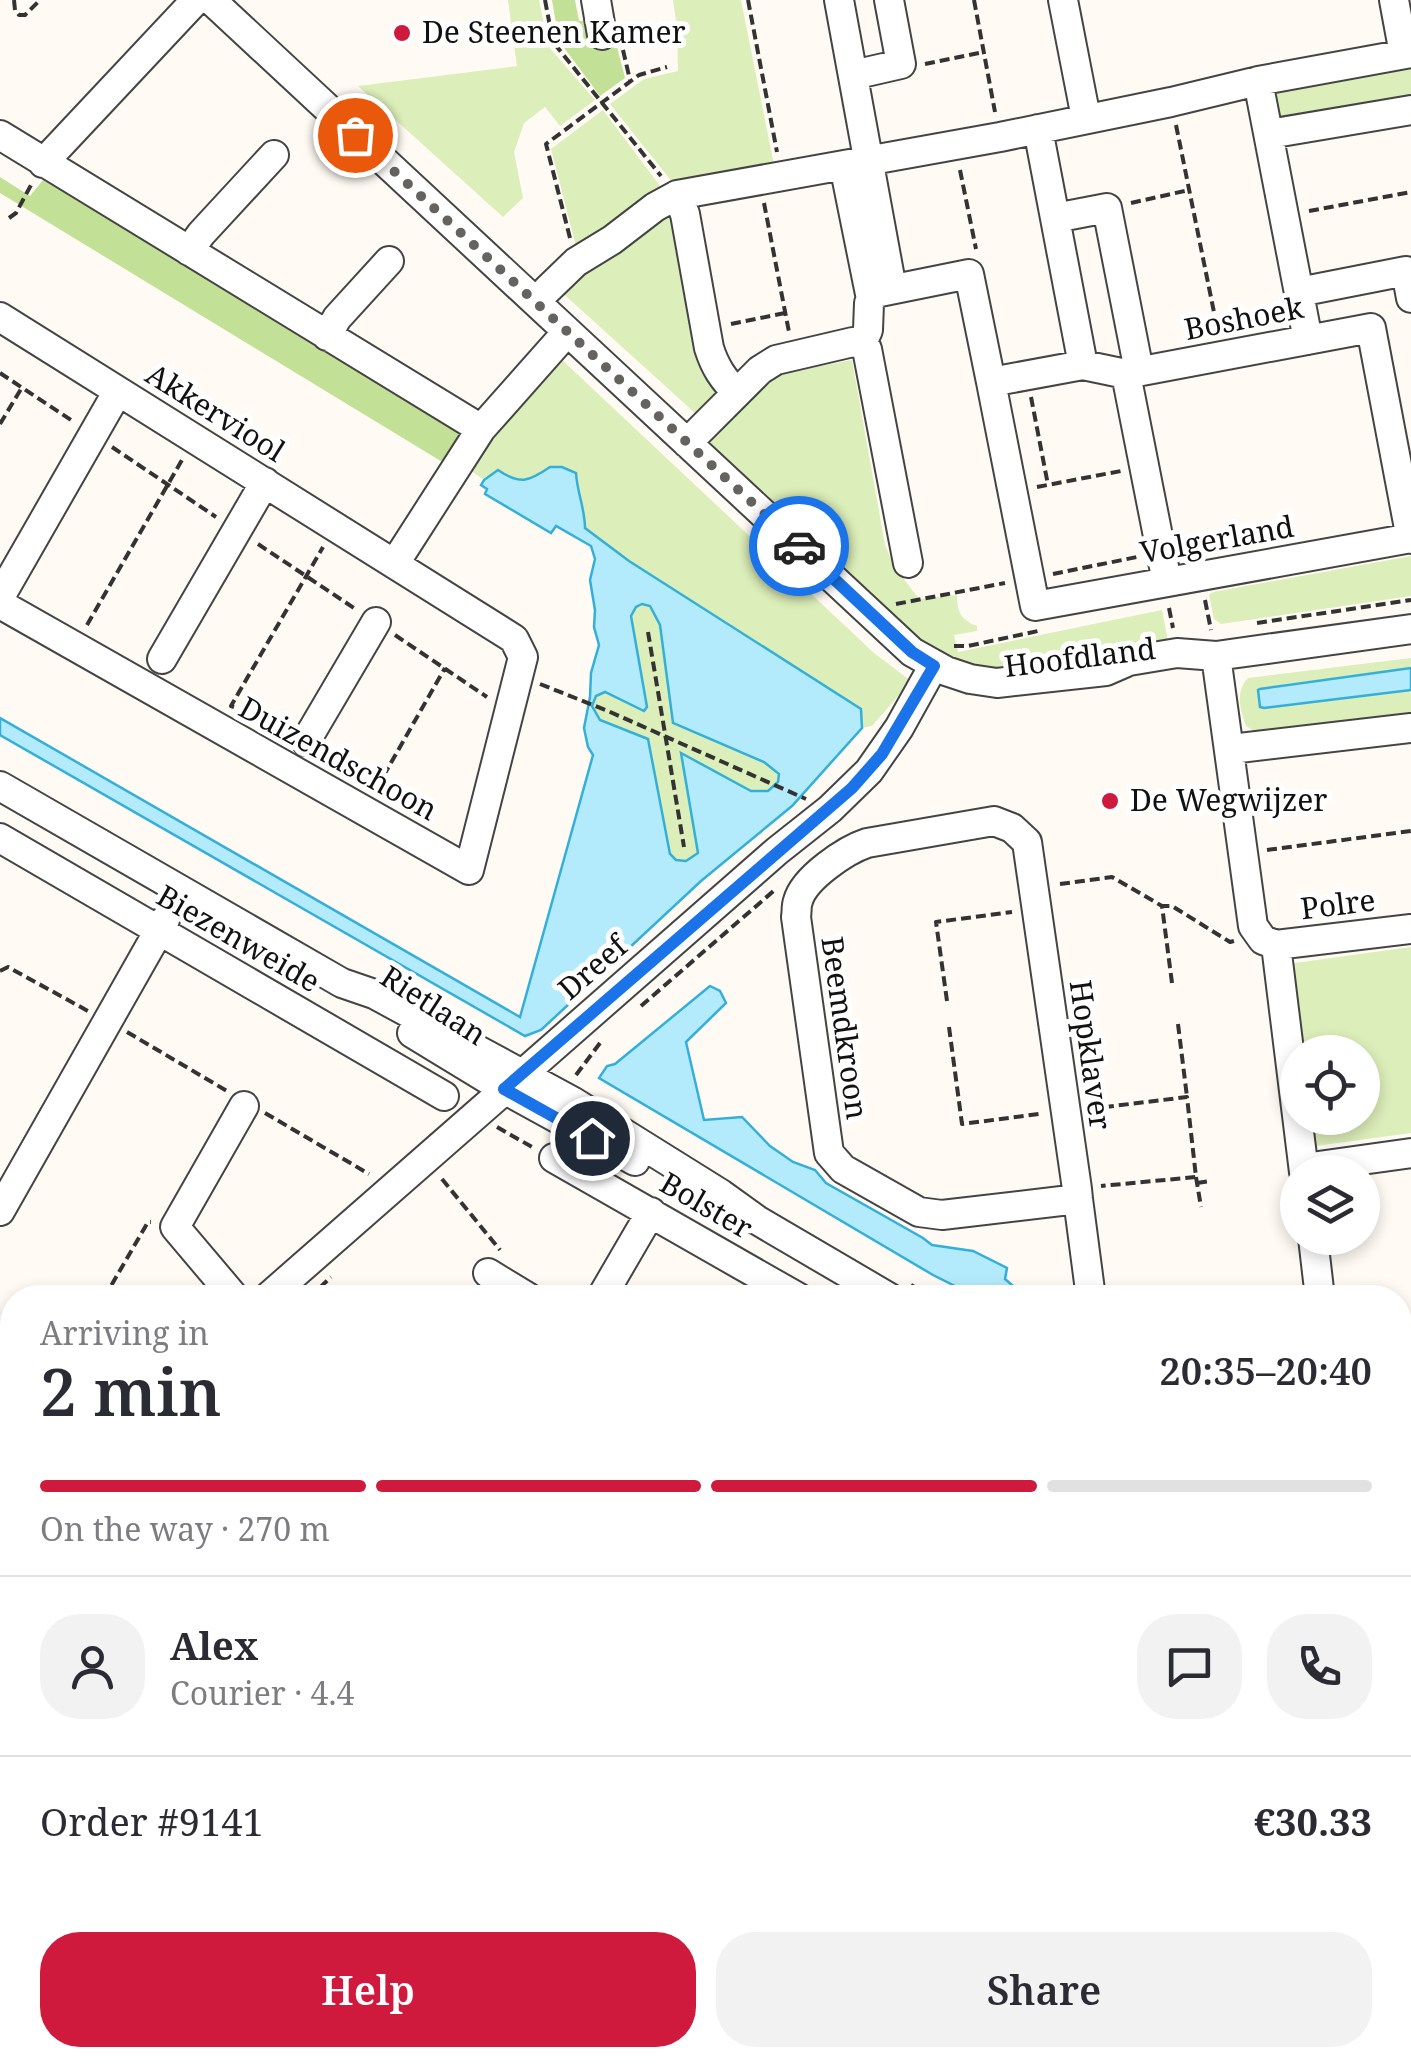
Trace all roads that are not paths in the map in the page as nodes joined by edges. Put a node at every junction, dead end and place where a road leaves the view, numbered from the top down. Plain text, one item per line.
1 (196, 0) edge
2 (211, 0) edge
3 (596, 0) edge
4 (839, 0) edge
5 (889, 0) edge
6 (1394, 0) edge
7 (1071, 1) edge
8 (602, 35) dead end
9 (1408, 54) edge
10 (853, 76) junction
11 (1258, 81) junction
12 (1411, 110) edge
13 (1086, 118) junction
14 (1038, 128) junction
15 (1269, 134) junction
16 (0, 136) edge
17 (274, 155) dead end
18 (856, 163) junction
19 (39, 171) junction
20 (677, 195) junction
21 (1055, 218) junction
22 (189, 251) junction
23 (389, 261) dead end
24 (547, 290) dead end
25 (1299, 292) junction
26 (881, 294) junction
27 (1411, 298) edge
28 (0, 317) edge
29 (567, 332) junction
30 (327, 336) junction
31 (1308, 340) junction
32 (862, 344) junction
33 (1083, 364) junction
34 (1132, 373) junction
35 (991, 382) junction
36 (118, 391) junction
37 (737, 393) junction
38 (480, 429) junction
39 (687, 443) junction
40 (1405, 470) edge
41 (265, 482) junction
42 (1411, 538) edge
43 (396, 564) junction
44 (908, 564) dead end
45 (1167, 582) junction
46 (0, 600) edge
47 (376, 622) road end
48 (1411, 630) edge
49 (942, 656) junction
50 (1216, 656) junction
51 (162, 659) dead end
52 (519, 674) joint
53 (1411, 728) edge
54 (306, 742) dead end
55 (1231, 750) junction
56 (0, 786) edge
57 (0, 838) edge
58 (777, 850) junction
59 (806, 885) junction
60 (162, 926) junction
61 (1411, 929) edge
62 (1266, 939) junction
63 (513, 1081) junction
64 (444, 1096) dead end
65 (245, 1103) road end
66 (1411, 1153) edge
67 (1302, 1155) edge
68 (554, 1158) road end
69 (1380, 1158) edge
70 (1078, 1199) junction
71 (0, 1210) edge
72 (651, 1212) junction
73 (1315, 1255) edge
74 (494, 1261) road end
75 (828, 1262) junction
76 (224, 1285) edge
77 (282, 1285) edge
78 (517, 1285) edge
79 (609, 1285) edge
80 (777, 1285) edge
81 (816, 1285) edge
82 (868, 1285) edge
83 (1089, 1285) edge
84 (1318, 1285) edge

1 - 19 street
2 - 29 street, Hoofdland
3 - 8 street
4 - 10 street
5 - 10 street
6 - 9 street
7 - 13 street
9 - 11 street
10 - 18 street
11 - 13 street
11 - 15 street
12 - 15 street
13 - 14 street
14 - 18 street
14 - 21 street
15 - 25 street
16 - 19 street
17 - 22 street
18 - 20 street
18 - 26 street
19 - 22 street
20 - 24 street
20 - 37 street
21 - 33 street
21 - 34 street
22 - 30 street
23 - 30 street
25 - 27 street
25 - 31 street
26 - 32 street
26 - 35 street
28 - 36 street, Akkerviool
29 - 38 street
29 - 39 street, Hoofdland
30 - 38 street
31 - 34 street, Boshoek
31 - 40 street, Boshoek
32 - 37 street
32 - 44 street
33 - 34 street
33 - 35 street
34 - 45 street
35 - 45 street, Volgerland
36 - 41 street, Akkerviool
36 - 46 street, Duizendschoon
37 - 39 street
38 - 43 street
39 - 49 street, Hoofdland
40 - 42 street, Boshoek
41 - 43 street, Akkerviool
41 - 51 street
42 - 45 street, Volgerland
43 - 52 street, Akkerviool
46 - 52 street, Duizendschoon
47 - 54 street
48 - 50 street, Hoofdland
49 - 50 street, Hoofdland
49 - 58 street, Dreef
50 - 55 street
53 - 55 street
55 - 62 street
56 - 63 street, Rietlaan
57 - 60 street, Biezenweide
58 - 59 street
58 - 63 street, Dreef
59 - 70 street, Beemdkroon
59 - 70 street, Hopklaver
60 - 64 street, Biezenweide
60 - 71 street
61 - 62 street, Polre
62 - 67 street
63 - 75 street, Rietlaan
63 - 77 street, Dreef
65 - 76 street
66 - 69 street
68 - 72 street, Bolster
70 - 83 street, Hopklaver
72 - 79 street
72 - 80 street, Bolster
73 - 84 street
74 - 78 street
75 - 81 street
75 - 82 street, Rietlaan

